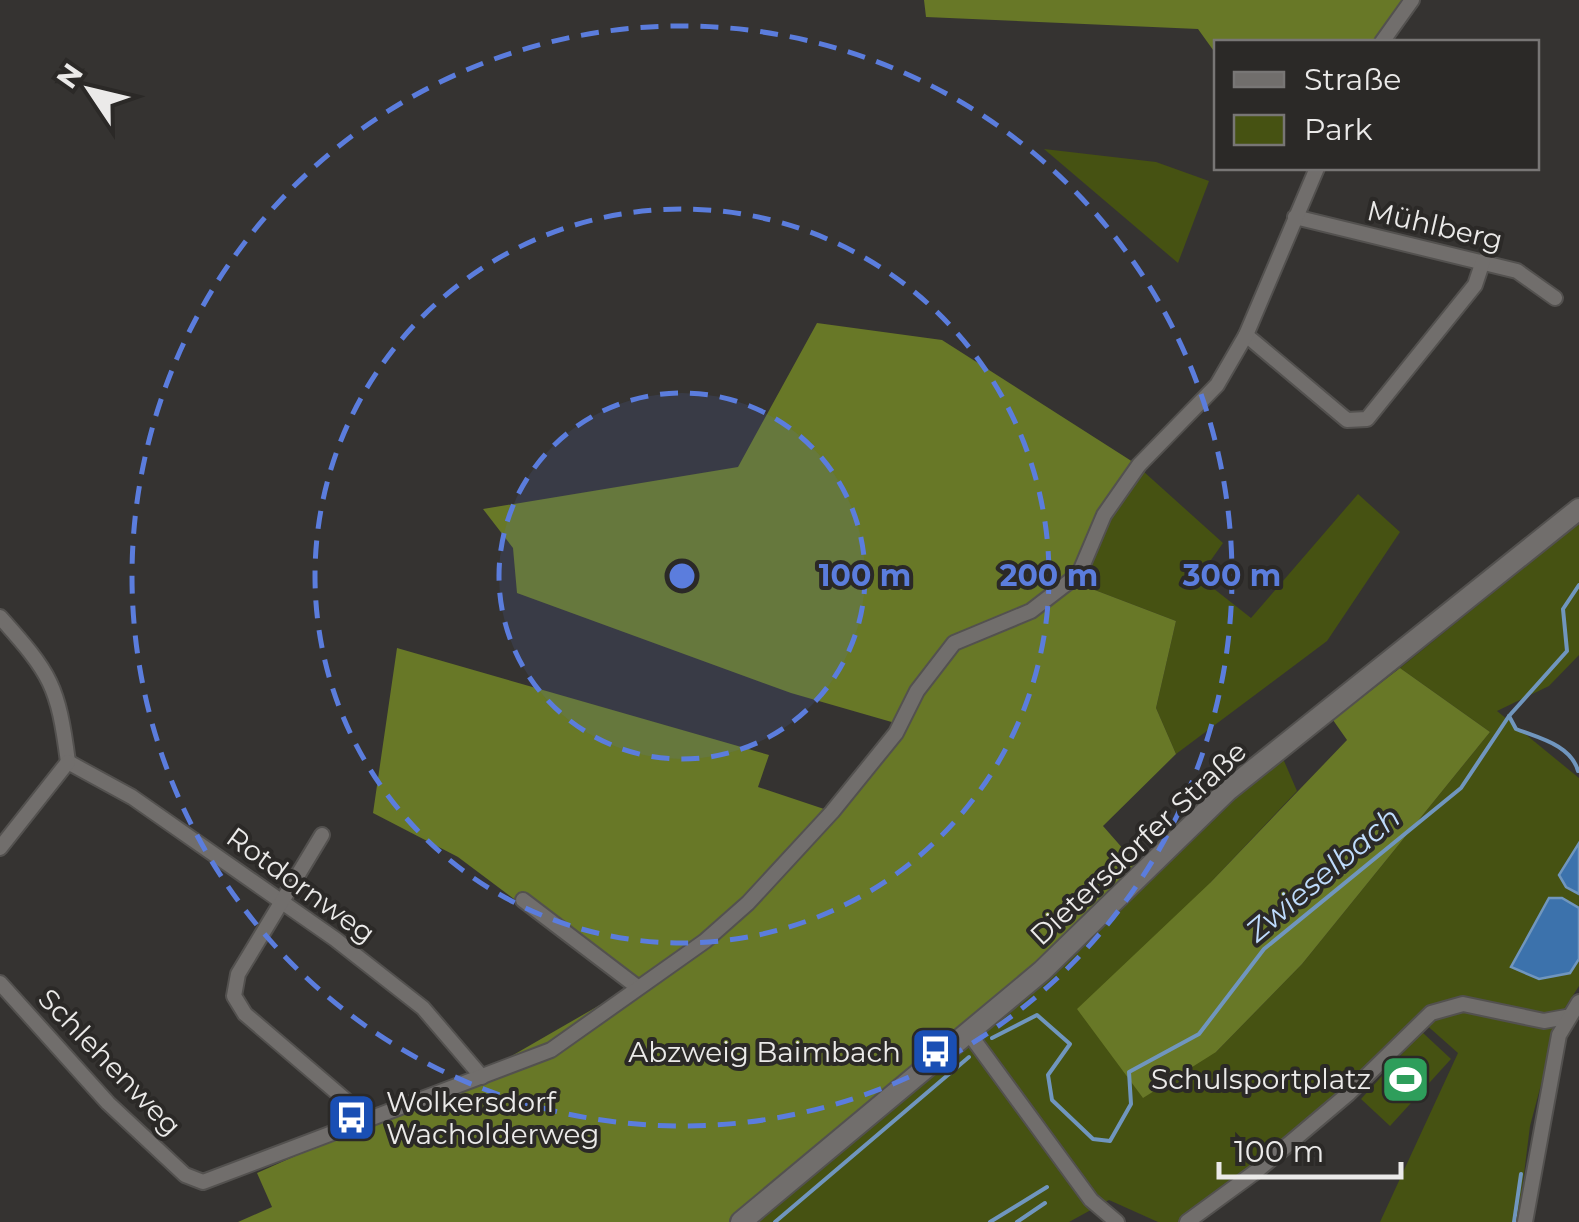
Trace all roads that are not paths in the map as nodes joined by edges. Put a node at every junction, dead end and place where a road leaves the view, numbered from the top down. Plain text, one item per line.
1 (1412, 0) edge
2 (1383, 40) edge
3 (1315, 170) edge
4 (1295, 217) junction
5 (1483, 261) junction
6 (1555, 298) dead end
7 (1246, 335) junction
8 (1579, 510) edge
9 (0, 617) edge
10 (68, 762) junction
11 (322, 835) dead end
12 (0, 848) edge
13 (281, 898) junction
14 (523, 900) dead end
15 (0, 983) edge
16 (636, 986) junction
17 (1579, 1002) edge
18 (1566, 1017) junction
19 (968, 1032) junction
20 (482, 1076) junction
21 (369, 1120) junction
22 (741, 1222) edge
23 (1117, 1222) edge
24 (1187, 1222) edge
25 (1526, 1222) edge

1 - 2 street
3 - 4 street
4 - 5 street, Mühlberg
4 - 7 street
5 - 6 street, Mühlberg
5 - 7 street
7 - 16 street
8 - 19 street, Dietersdorfer Straße
9 - 10 street
10 - 12 street
10 - 13 street, Rotdornweg
11 - 13 street
13 - 20 street, Rotdornweg
13 - 21 street
14 - 16 street
15 - 21 street, Schlehenweg
16 - 20 street
17 - 18 street
18 - 24 street
18 - 25 street
19 - 22 street, Dietersdorfer Straße
19 - 23 street
20 - 21 street

